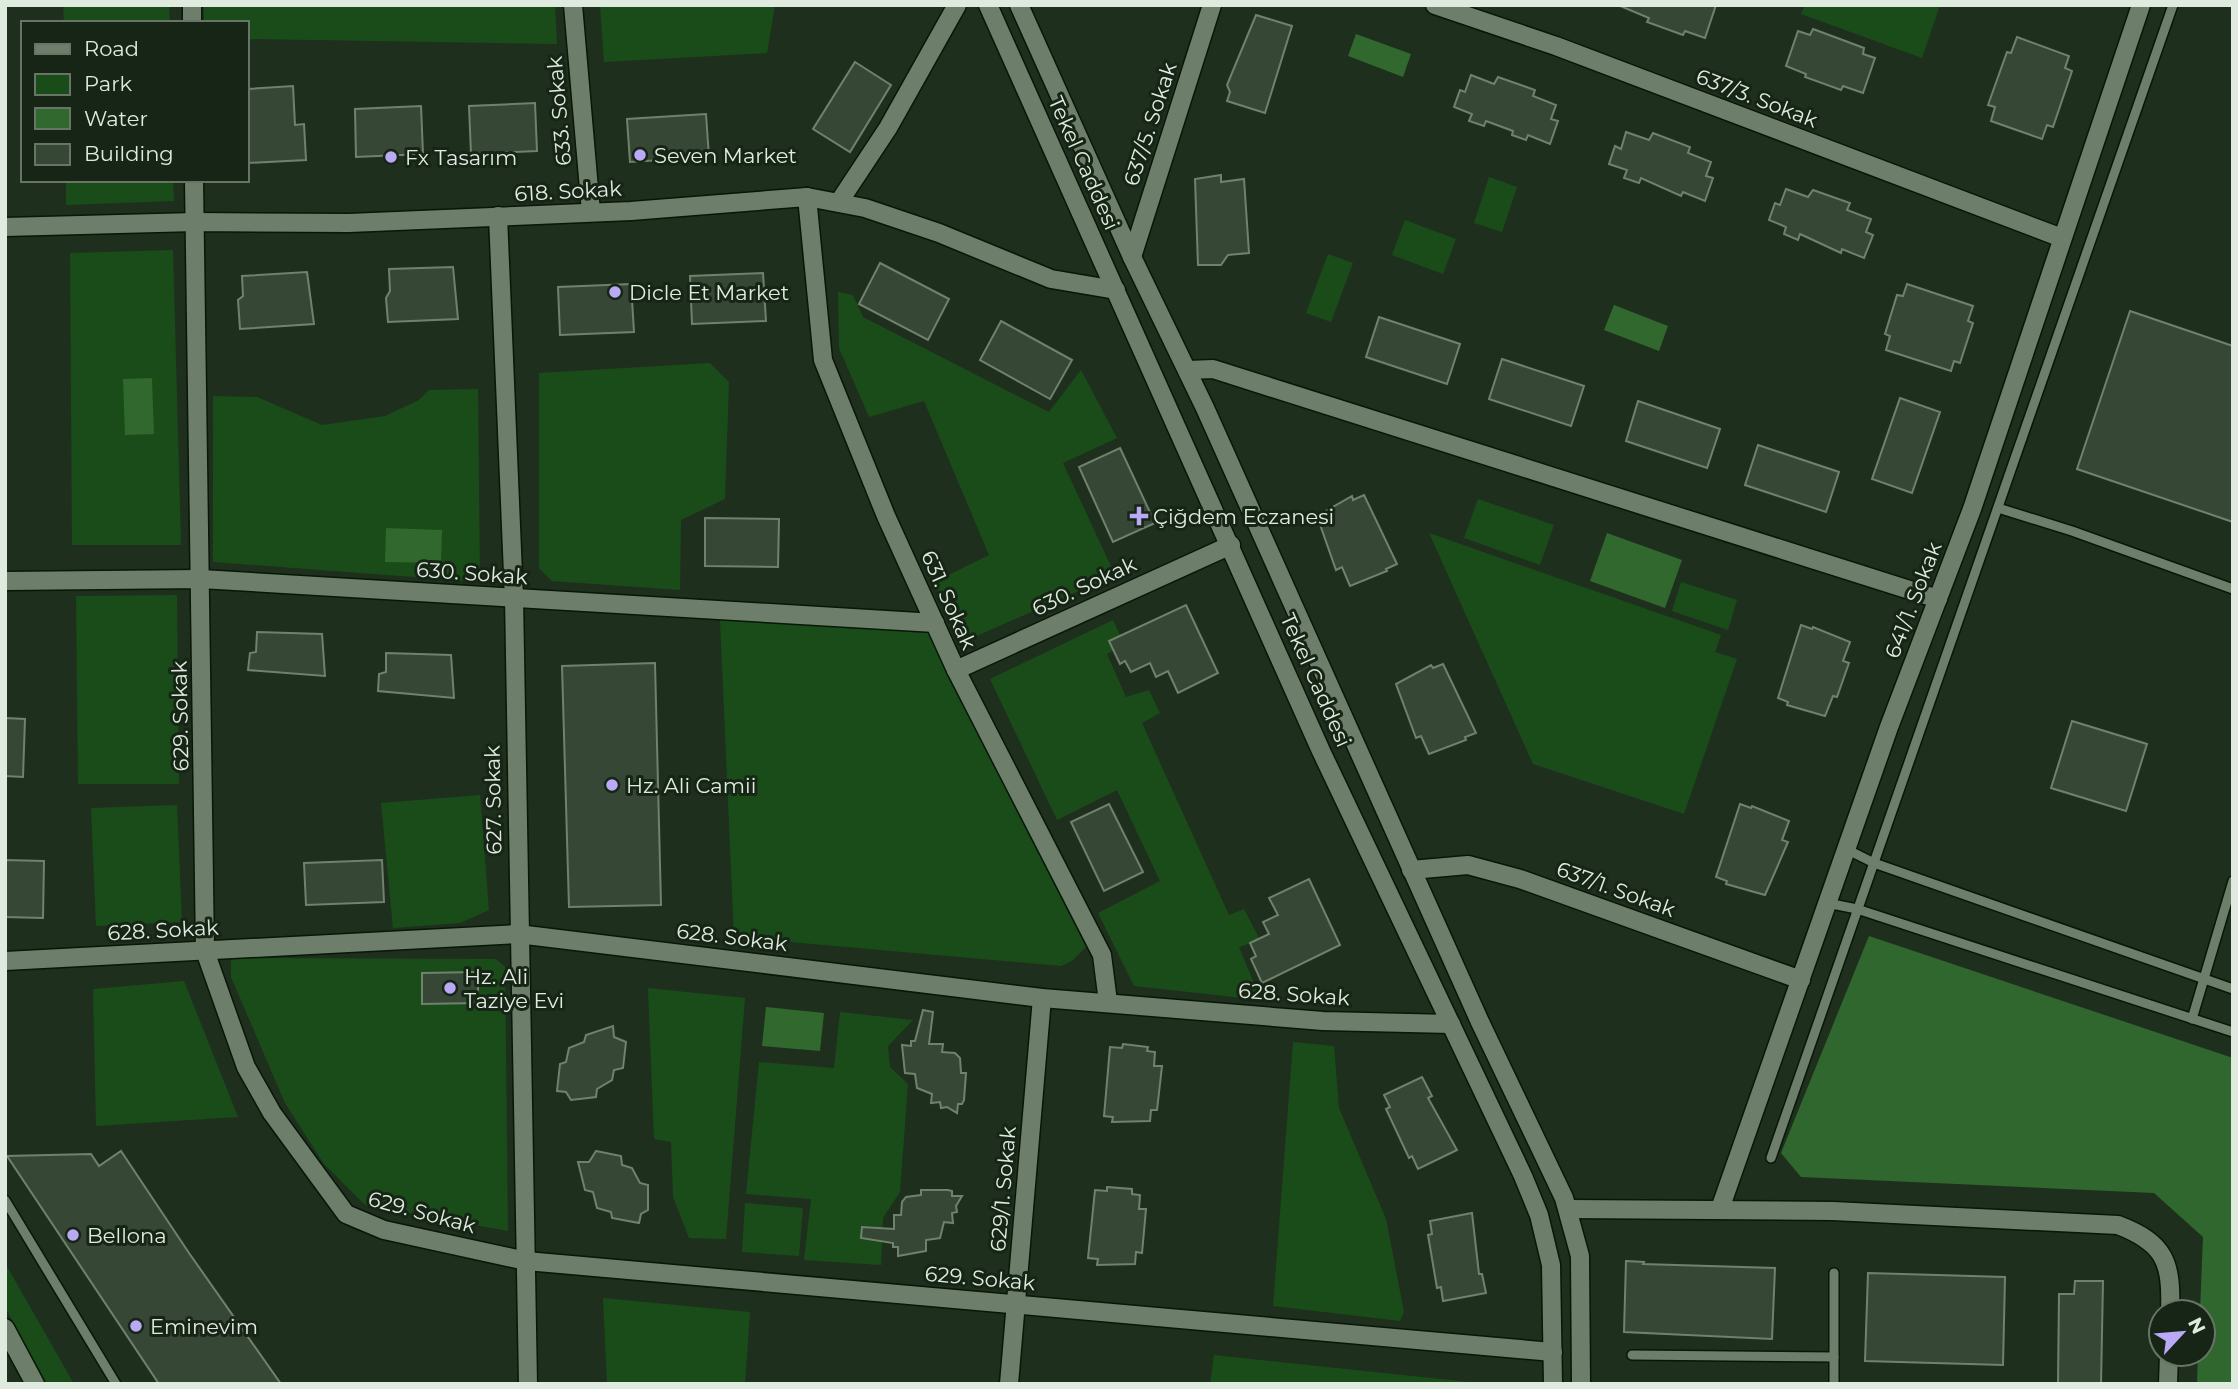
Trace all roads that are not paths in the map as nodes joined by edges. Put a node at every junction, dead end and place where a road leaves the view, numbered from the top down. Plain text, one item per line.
1 (573, 5) edge
2 (957, 5) edge
3 (988, 5) edge
4 (1019, 5) edge
5 (1212, 5) edge
6 (1435, 5) edge
7 (2141, 5) edge
8 (2173, 5) edge
9 (194, 182) edge
10 (807, 197) junction
11 (839, 202) junction
12 (591, 212) junction
13 (498, 216) junction
14 (195, 222) junction
15 (5, 227) edge
16 (2062, 238) junction
17 (1132, 257) junction
18 (1116, 290) junction
19 (1188, 370) junction
20 (1998, 508) junction
21 (1231, 545) junction
22 (201, 579) junction
23 (5, 582) edge
24 (2233, 589) edge
25 (514, 598) junction
26 (1938, 599) junction
27 (935, 622) junction
28 (956, 670) junction
29 (1846, 849) junction
30 (1874, 863) junction
31 (1411, 870) junction
32 (2233, 881) edge
33 (1827, 903) junction
34 (1857, 909) junction
35 (518, 934) junction
36 (205, 951) junction
37 (5, 961) edge
38 (1801, 980) junction
39 (2204, 980) junction
40 (2233, 989) edge
41 (1042, 998) junction
42 (1108, 1002) junction
43 (2192, 1019) junction
44 (1451, 1024) junction
45 (2233, 1032) edge
46 (1771, 1158) dead end
47 (5, 1200) edge
48 (1568, 1209) junction
49 (1720, 1209) junction
50 (526, 1261) junction
51 (1834, 1273) dead end
52 (2171, 1298) edge
53 (1016, 1304) junction
54 (5, 1328) edge
55 (1553, 1352) junction
56 (1632, 1355) dead end
57 (1834, 1357) junction
58 (35, 1384) edge
59 (116, 1384) edge
60 (528, 1384) edge
61 (1009, 1384) edge
62 (1553, 1384) edge
63 (1581, 1384) edge
64 (1834, 1384) edge

1 - 12 street, 633. Sokak
2 - 11 street
3 - 18 street, Tekel Caddesi
4 - 17 street
5 - 17 street, 637/5. Sokak
6 - 16 street, 637/3. Sokak
7 - 16 street, 641/1. Sokak
8 - 20 lane
9 - 14 street, 629. Sokak
10 - 11 street, 618. Sokak
10 - 12 street, 618. Sokak
10 - 27 street, 631. Sokak
11 - 18 street, 618. Sokak
12 - 13 street, 618. Sokak
13 - 14 street, 618. Sokak
13 - 25 street, 627. Sokak
14 - 15 street, 618. Sokak
14 - 22 street, 629. Sokak
16 - 26 street, 641/1. Sokak
17 - 19 street
18 - 21 street, Tekel Caddesi
19 - 26 street
19 - 31 street
20 - 24 lane
20 - 30 lane
21 - 28 street, 630. Sokak
21 - 44 street, Tekel Caddesi
22 - 23 street, 630. Sokak
22 - 25 street, 630. Sokak
22 - 36 street, 629. Sokak
25 - 27 street, 630. Sokak
25 - 35 street, 627. Sokak
26 - 29 street, 641/1. Sokak
27 - 28 street, 631. Sokak
28 - 42 street, 631. Sokak
29 - 30 lane
29 - 33 street, 641/1. Sokak
30 - 34 lane
30 - 39 lane
31 - 38 street, 637/1. Sokak
31 - 48 street
32 - 39 lane
33 - 34 lane
33 - 38 street, 641/1. Sokak
34 - 43 lane
34 - 46 lane
35 - 36 street, 628. Sokak
35 - 41 street, 628. Sokak
35 - 50 street, 627. Sokak
36 - 37 street, 628. Sokak
36 - 50 street, 629. Sokak
38 - 49 street, 641/1. Sokak
39 - 40 lane
39 - 43 lane
41 - 42 street, 628. Sokak
41 - 53 street, 629/1. Sokak
42 - 44 street, 628. Sokak
43 - 45 lane
44 - 55 street, Tekel Caddesi
47 - 59 lane
48 - 49 street
48 - 63 street
49 - 52 street
50 - 53 street, 629. Sokak
50 - 60 street, 627. Sokak
51 - 57 lane
53 - 55 street, 629. Sokak
53 - 61 street, 629/1. Sokak
54 - 58 street
55 - 62 street, Tekel Caddesi
56 - 57 lane
57 - 64 lane

